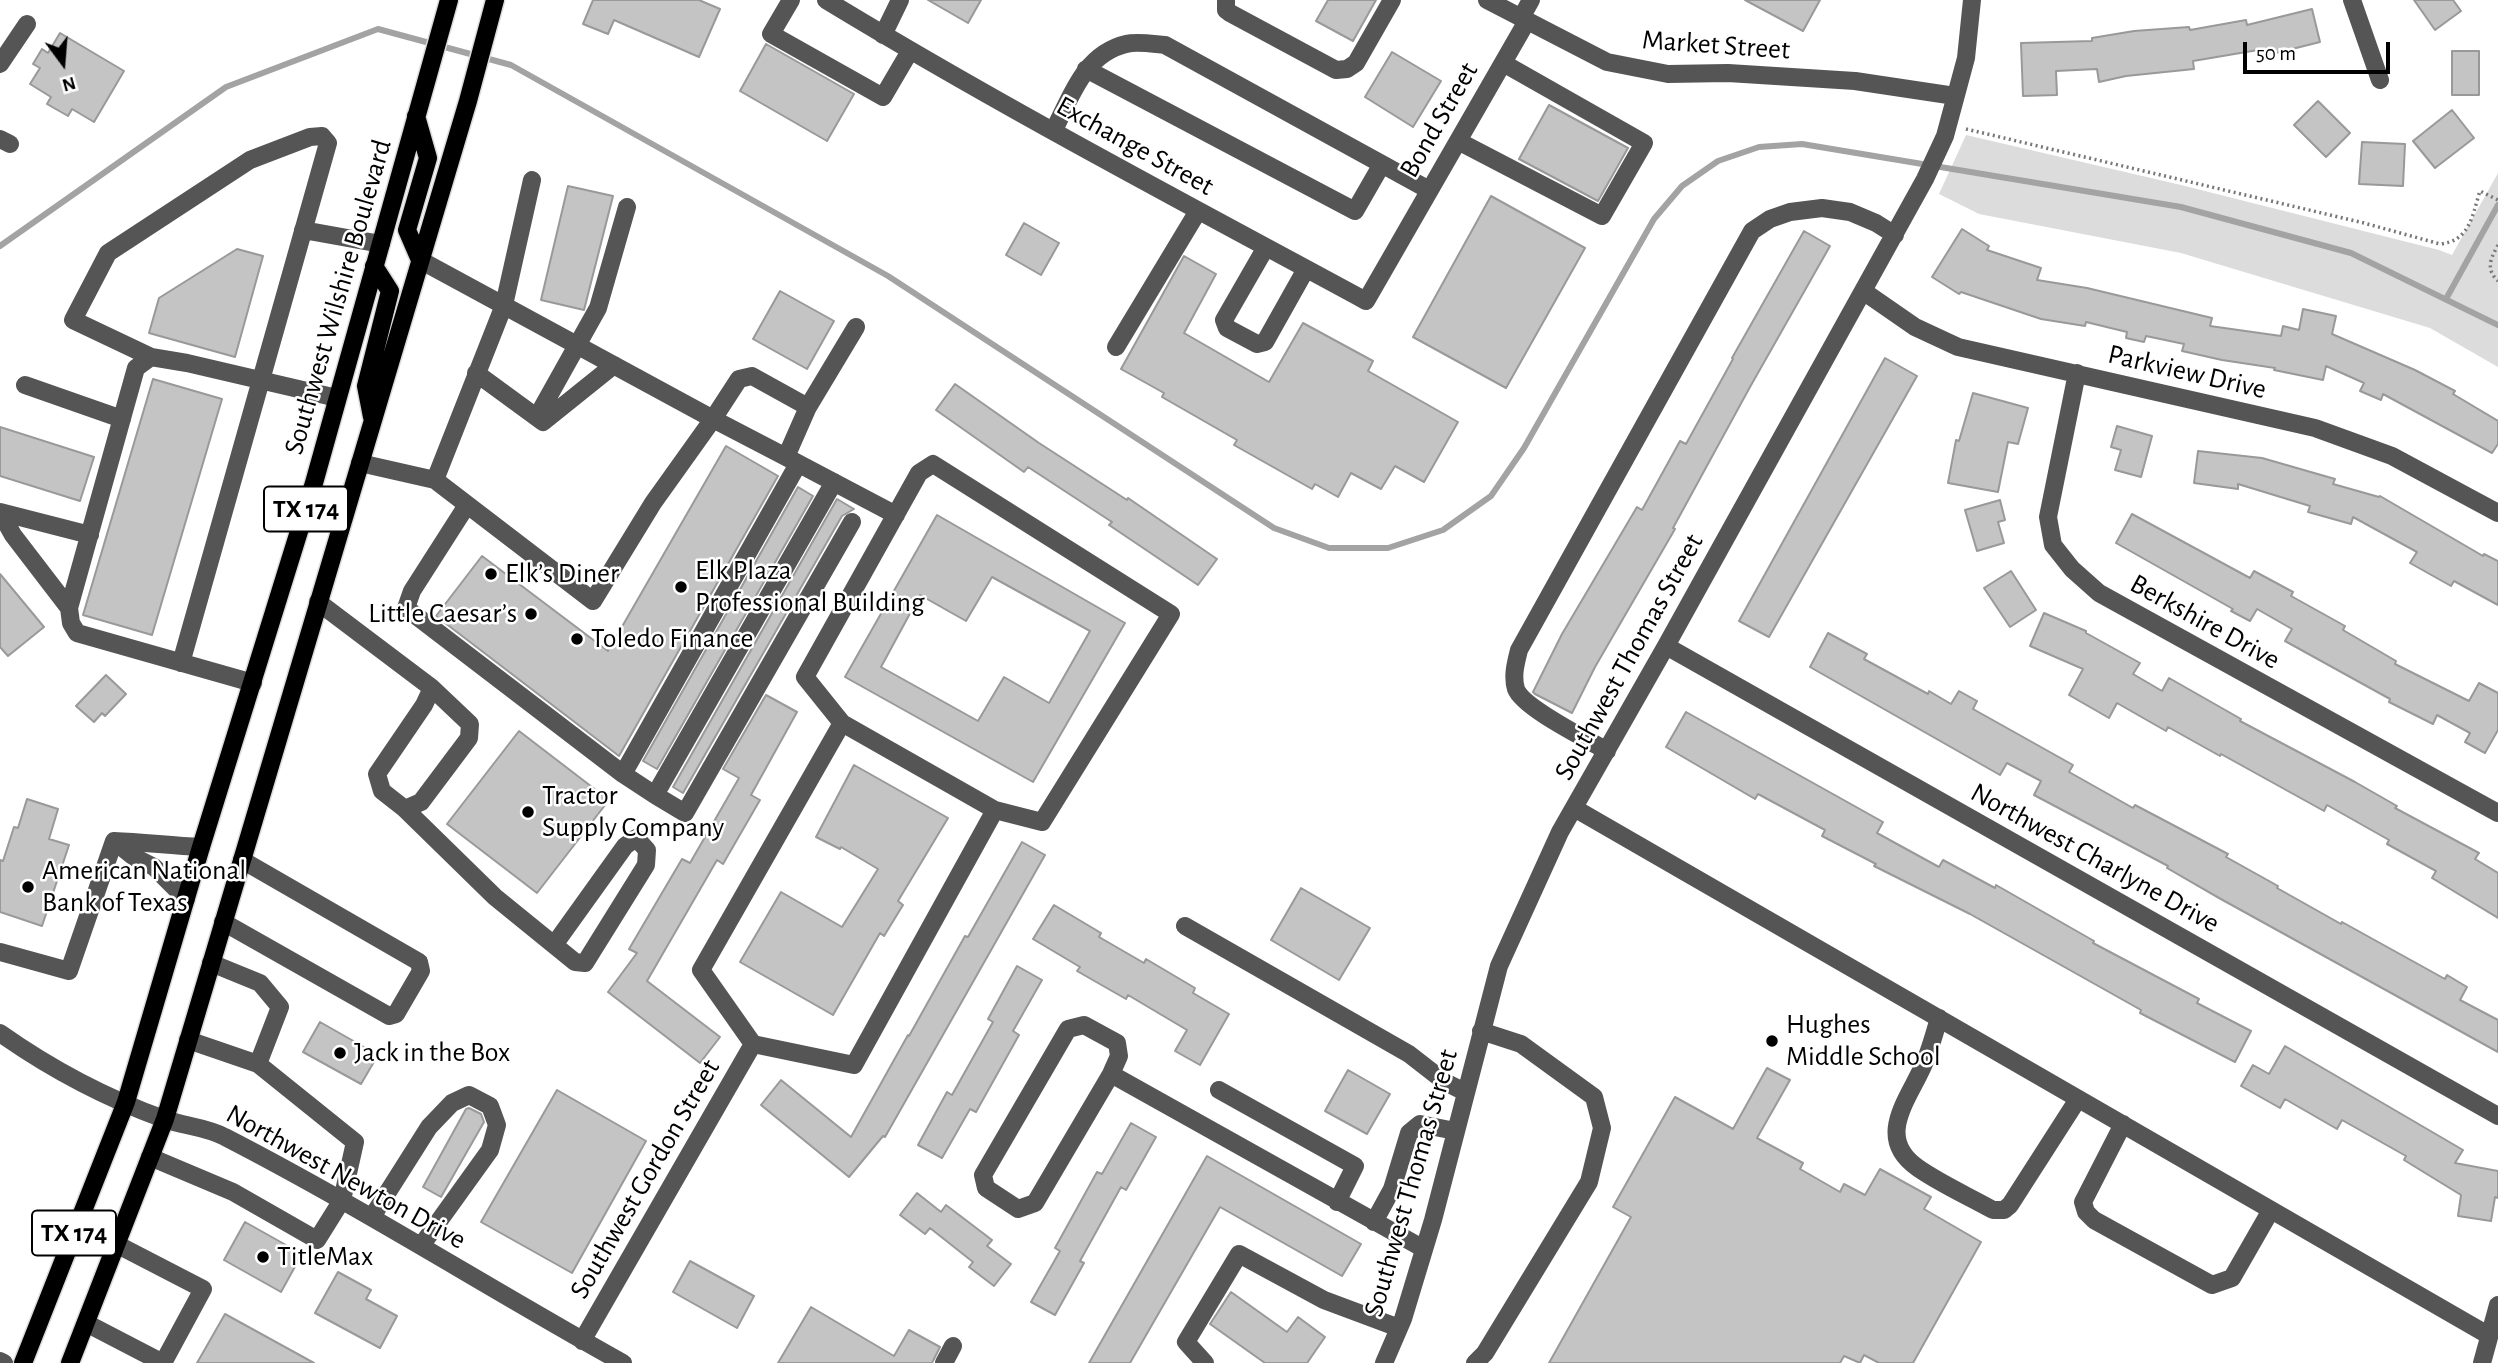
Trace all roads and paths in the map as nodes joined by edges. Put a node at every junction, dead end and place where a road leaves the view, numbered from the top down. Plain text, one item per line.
1 (449, 0) edge
2 (495, 0) edge
3 (791, 0) edge
4 (826, 0) edge
5 (900, 0) edge
6 (1226, 0) edge
7 (1392, 0) edge
8 (1487, 0) edge
9 (1531, 0) edge
10 (1972, 0) edge
11 (2352, 0) edge
12 (1524, 20) junction
13 (27, 23) dead end
14 (883, 35) junction
15 (910, 51) junction
16 (1503, 63) junction
17 (0, 64) edge
18 (1086, 69) junction
19 (2381, 79) dead end
20 (1955, 96) junction
21 (416, 116) junction
22 (1054, 130) junction
23 (1946, 131) junction
24 (1458, 141) junction
25 (1382, 164) junction
26 (532, 180) dead end
27 (1429, 190) junction
28 (2498, 200) edge
29 (627, 207) dead end
30 (1198, 211) junction
31 (303, 230) junction
32 (1895, 235) junction
33 (380, 244) junction
34 (1397, 245) joint
35 (2498, 245) edge
36 (1266, 247) junction
37 (420, 260) junction
38 (374, 266) junction
39 (1307, 268) junction
40 (2498, 281) edge
41 (1863, 291) junction
42 (504, 305) junction
43 (856, 327) dead end
44 (578, 345) junction
45 (1116, 347) dead end
46 (151, 357) junction
47 (614, 365) junction
48 (476, 373) junction
49 (2077, 373) junction
50 (260, 380) junction
51 (25, 385) dead end
52 (337, 398) junction
53 (808, 407) junction
54 (537, 417) junction
55 (122, 419) junction
56 (713, 419) junction
57 (373, 420) junction
58 (792, 460) junction
59 (360, 463) junction
60 (435, 480) junction
61 (834, 482) junction
62 (467, 505) junction
63 (2498, 513) edge
64 (896, 515) junction
65 (852, 522) dead end
66 (90, 534) junction
67 (318, 603) junction
68 (69, 608) junction
69 (1666, 646) junction
70 (181, 663) junction
71 (253, 684) junction
72 (432, 688) junction
73 (842, 723) junction
74 (1606, 751) junction
75 (622, 774) junction
76 (655, 795) junction
77 (1574, 808) junction
78 (405, 809) junction
79 (995, 810) junction
80 (2498, 813) edge
81 (114, 841) junction
82 (201, 847) junction
83 (242, 860) junction
84 (186, 899) junction
85 (223, 922) junction
86 (1185, 926) dead end
87 (554, 945) junction
88 (0, 952) edge
89 (211, 963) junction
90 (1939, 1018) junction
91 (1481, 1031) junction
92 (0, 1033) edge
93 (188, 1040) junction
94 (753, 1044) junction
95 (258, 1064) junction
96 (1111, 1074) junction
97 (1219, 1090) dead end
98 (1465, 1092) junction
99 (2078, 1099) junction
100 (126, 1102) junction
101 (2498, 1116) edge
102 (165, 1119) junction
103 (2123, 1124) junction
104 (1455, 1131) junction
105 (150, 1157) junction
106 (342, 1200) junction
107 (1337, 1202) junction
108 (2271, 1210) junction
109 (372, 1217) junction
110 (1374, 1222) junction
111 (116, 1244) junction
112 (421, 1246) junction
113 (1424, 1250) junction
114 (2498, 1306) edge
115 (86, 1323) junction
116 (1399, 1328) junction
117 (2488, 1335) junction
118 (582, 1341) junction
119 (953, 1346) dead end
120 (23, 1363) edge
121 (70, 1363) edge
122 (163, 1363) edge
123 (623, 1363) edge
124 (944, 1363) edge
125 (1205, 1363) edge
126 (1384, 1363) edge
127 (1475, 1363) edge
128 (2482, 1363) edge

1 - 21 main road, Southwest Wilshire Boulevard / TX 174
2 - 37 main road, TX 174
3 - 15 street
4 - 14 street, Exchange Street
5 - 14 street
6 - 7 street
8 - 12 street, Market Street
9 - 12 street, Bond Street
10 - 20 street, Southwest Thomas Street
11 - 19 street
12 - 16 street, Bond Street
12 - 20 street, Market Street
13 - 17 street
14 - 15 street, Exchange Street
15 - 22 street, Exchange Street
16 - 24 street, Bond Street
16 - 24 street
18 - 22 street
18 - 25 street
18 - 25 street
20 - 23 street, Southwest Thomas Street
21 - 33 main road, Southwest Wilshire Boulevard / TX 174
21 - 37 main road
22 - 30 street, Exchange Street
23 - 28 path
23 - 32 street, Southwest Thomas Street
24 - 27 street, Bond Street
25 - 27 street
26 - 42 street
27 - 34 street, Bond Street
29 - 44 street
30 - 36 street, Exchange Street
30 - 45 street
31 - 33 street
31 - 46 street
31 - 50 street
32 - 41 street, Southwest Thomas Street
32 - 74 street
33 - 38 main road, Southwest Wilshire Boulevard / TX 174
34 - 39 street, Exchange Street
35 - 40 path
36 - 39 street, Exchange Street
36 - 39 street
37 - 42 street
37 - 57 main road, TX 174
38 - 52 main road, Southwest Wilshire Boulevard / TX 174
38 - 57 main road
41 - 49 street, Parkview Drive
41 - 69 street, Southwest Thomas Street
42 - 44 street
42 - 48 street
43 - 53 street
44 - 47 street
44 - 54 street
46 - 50 street
46 - 55 street
47 - 54 street
47 - 56 street
48 - 54 street
48 - 60 street
49 - 63 street, Parkview Drive
49 - 80 street, Berkshire Drive
50 - 52 street
50 - 70 street
51 - 55 street
52 - 71 main road, Southwest Wilshire Boulevard / TX 174
53 - 56 street
53 - 58 street
55 - 66 street
56 - 58 street
56 - 62 street
57 - 59 main road, TX 174
58 - 61 street
58 - 75 street
59 - 60 street
59 - 67 main road, TX 174
60 - 62 street
61 - 64 street
61 - 76 street
62 - 75 street
64 - 73 street
64 - 79 street
65 - 76 street
66 - 68 street
66 - 68 street
67 - 72 street
67 - 83 main road, TX 174
68 - 70 street
69 - 74 street, Southwest Thomas Street
69 - 101 street, Northwest Charlyne Drive
70 - 71 street
71 - 82 main road, Southwest Wilshire Boulevard / TX 174
72 - 78 street
72 - 78 street
73 - 79 street
73 - 94 street
74 - 77 street, Southwest Thomas Street
75 - 76 street
77 - 90 street
77 - 91 street, Southwest Thomas Street
78 - 87 street
79 - 94 street
81 - 82 street
81 - 84 street
81 - 88 street
82 - 84 main road, Southwest Wilshire Boulevard / TX 174
83 - 85 main road, TX 174
83 - 85 street
84 - 100 main road, Southwest Wilshire Boulevard / TX 174
85 - 89 main road, TX 174
86 - 98 street
87 - 87 street
89 - 93 main road, TX 174
89 - 95 street
90 - 99 street
90 - 99 street
91 - 98 street, Southwest Thomas Street
91 - 127 street
92 - 100 street, Northwest Newton Drive
93 - 95 street
93 - 102 main road, TX 174
94 - 118 street, Southwest Gordon Street
95 - 106 street
96 - 96 street
96 - 107 street
97 - 107 street
98 - 104 street, Southwest Thomas Street
99 - 103 street
100 - 102 street, Northwest Newton Drive
100 - 120 main road, Southwest Wilshire Boulevard / TX 174
102 - 105 main road, TX 174
102 - 106 street, Northwest Newton Drive
103 - 108 street
103 - 108 street
104 - 110 street
104 - 113 street, Southwest Thomas Street
105 - 106 street
105 - 111 main road, TX 174
106 - 109 street, Northwest Newton Drive
107 - 110 street
108 - 117 street
109 - 112 street, Northwest Newton Drive
109 - 112 street
110 - 113 street
111 - 115 main road, TX 174
111 - 122 street
112 - 118 street, Northwest Newton Drive
113 - 116 street, Southwest Thomas Street
114 - 117 street
115 - 121 main road, TX 174
115 - 122 street
116 - 125 street
116 - 126 street, Southwest Thomas Street
117 - 128 street
118 - 123 street, Northwest Newton Drive
119 - 124 street

